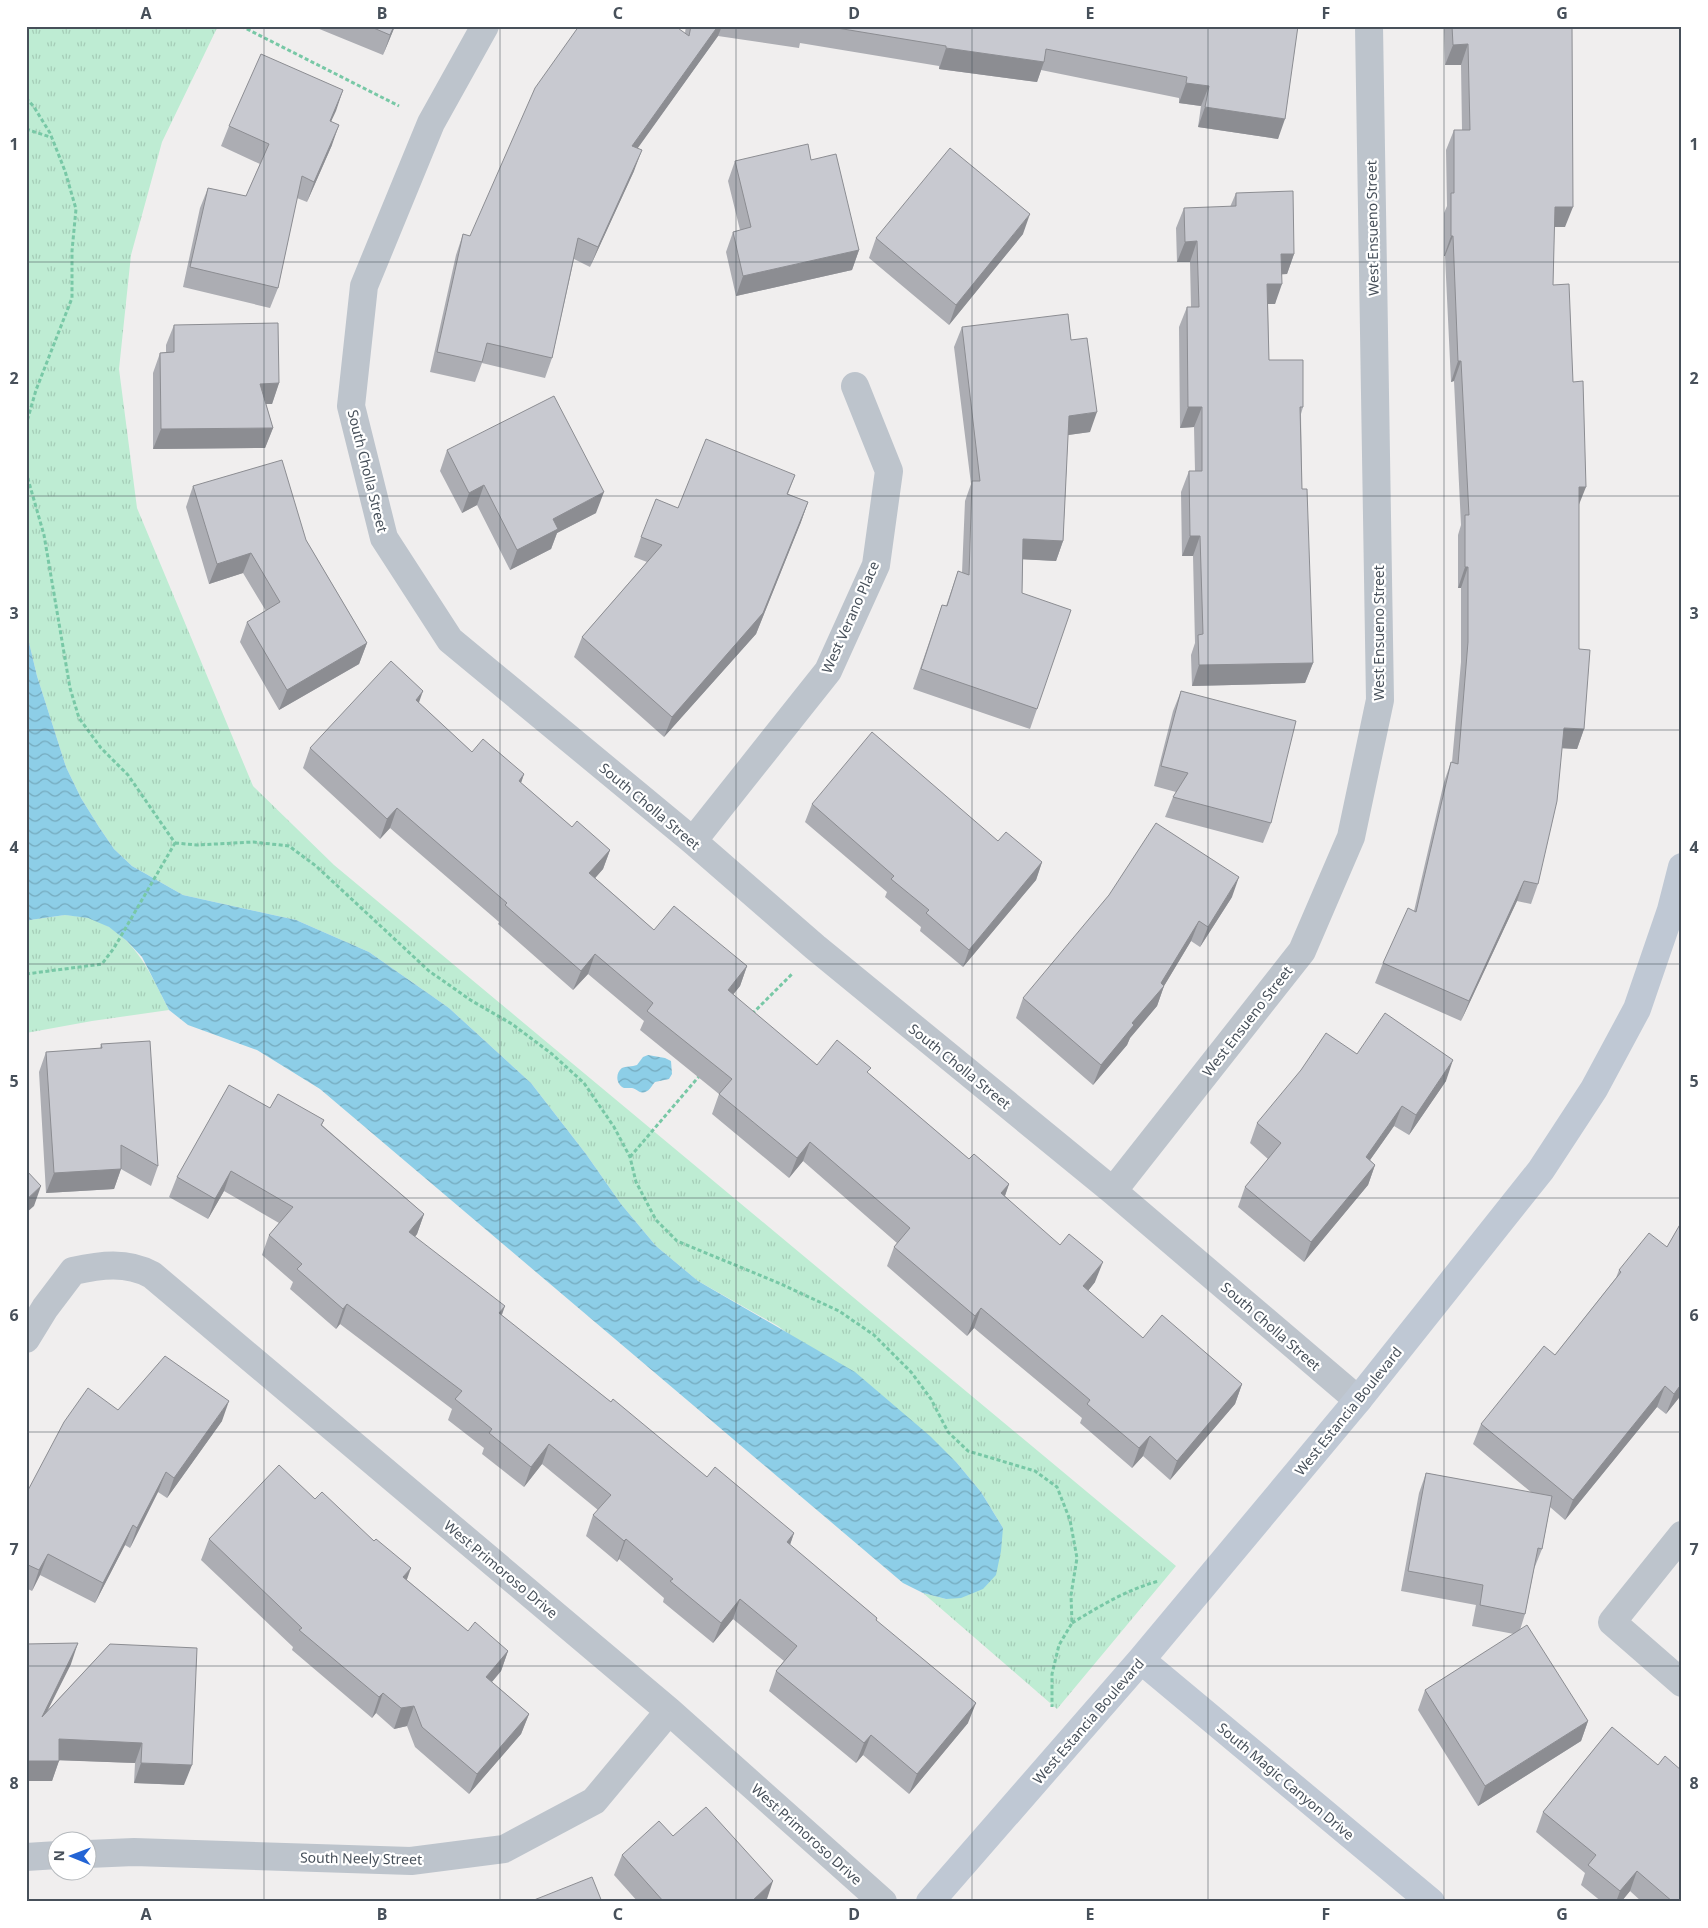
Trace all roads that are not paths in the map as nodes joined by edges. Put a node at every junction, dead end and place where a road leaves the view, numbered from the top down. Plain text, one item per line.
1 (484, 26) edge
2 (1368, 26) edge
3 (856, 386) dead end
4 (693, 841) junction
5 (1682, 867) edge
6 (1113, 1191) junction
7 (26, 1339) edge
8 (1358, 1400) junction
9 (1682, 1535) edge
10 (1141, 1660) junction
11 (1682, 1683) edge
12 (670, 1711) junction
13 (98, 1854) edge
14 (48, 1855) edge
15 (26, 1856) edge
16 (883, 1902) edge
17 (930, 1902) edge
18 (1431, 1902) edge

1 - 4 street, South Cholla Street
2 - 6 street, West Ensueno Street
3 - 4 street, West Verano Place
4 - 6 street, South Cholla Street
5 - 8 street, West Estancia Boulevard
6 - 8 street, South Cholla Street
7 - 12 street, West Primoroso Drive
8 - 10 street, West Estancia Boulevard
9 - 11 street
10 - 17 street, West Estancia Boulevard
10 - 18 street, South Magic Canyon Drive
12 - 13 street, South Neely Street
12 - 16 street, West Primoroso Drive
14 - 15 street

